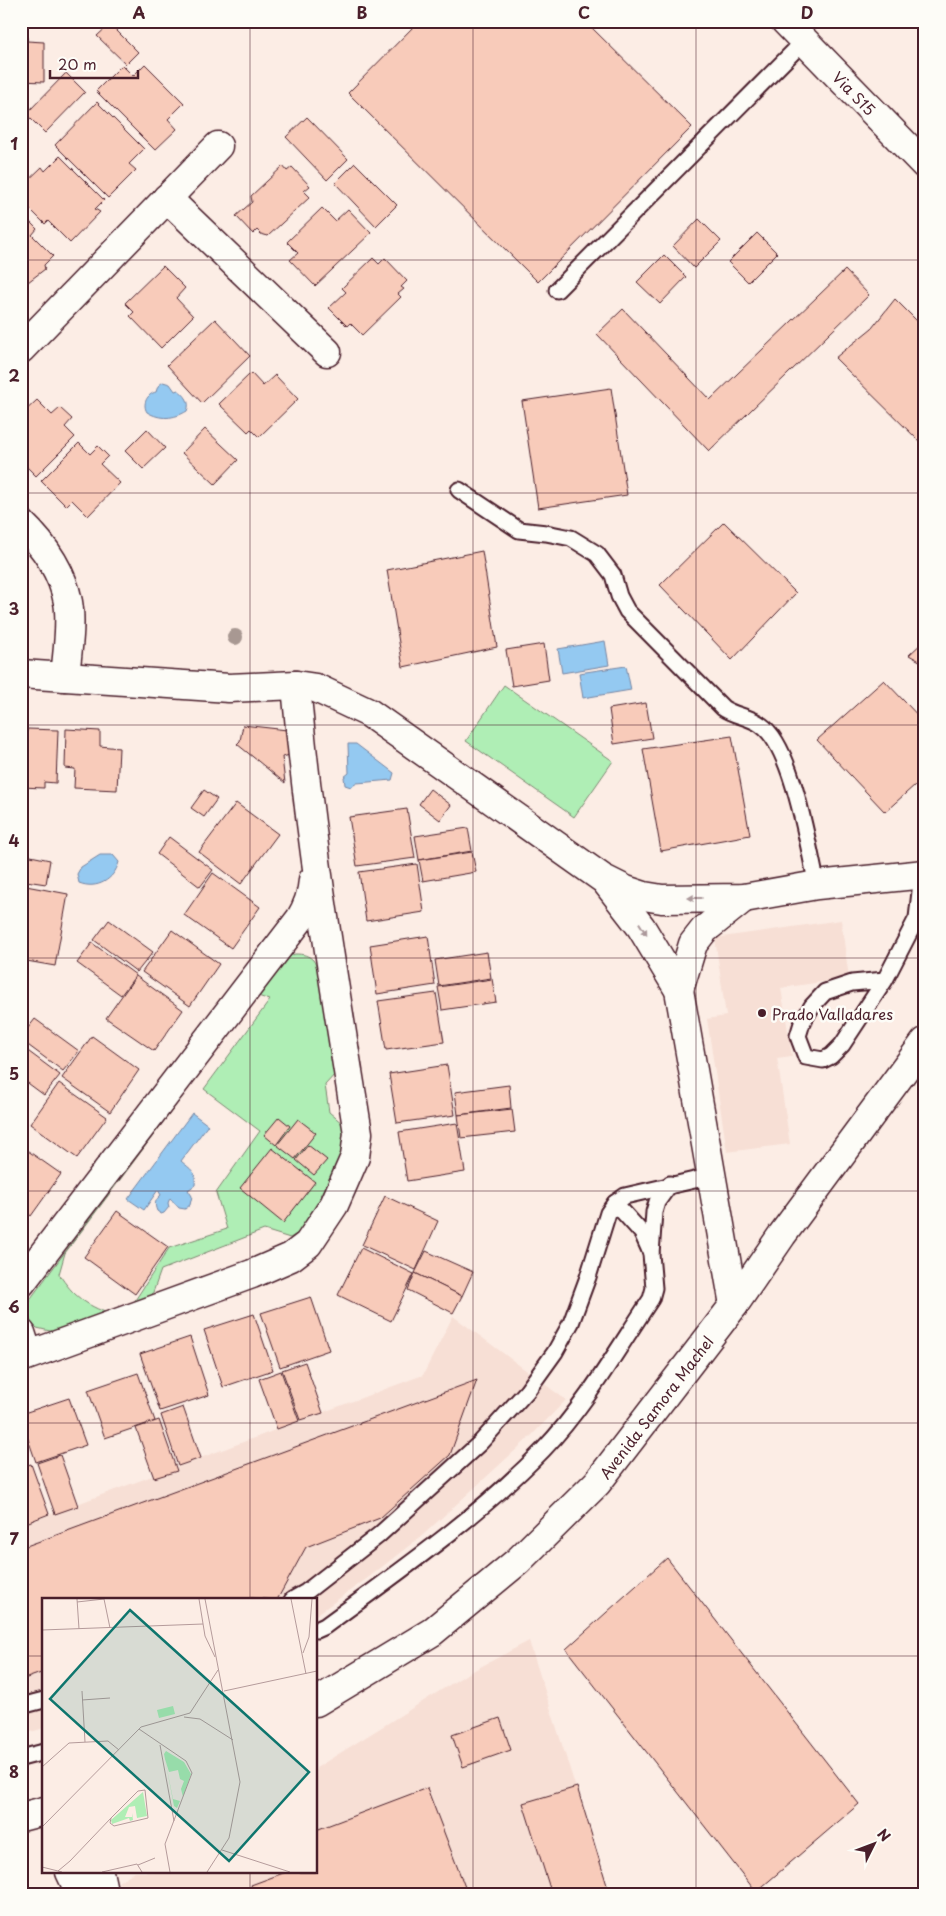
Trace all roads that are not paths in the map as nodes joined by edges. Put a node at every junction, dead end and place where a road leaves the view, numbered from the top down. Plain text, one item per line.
1 (785, 21) edge
2 (804, 41) junction
3 (218, 146) dead end
4 (925, 165) edge
5 (167, 198) junction
6 (557, 290) dead end
7 (21, 349) edge
8 (327, 352) dead end
9 (459, 490) dead end
10 (21, 523) edge
11 (21, 674) edge
12 (65, 677) junction
13 (296, 685) junction
14 (315, 861) junction
15 (923, 874) edge
16 (602, 878) junction
17 (817, 885) junction
18 (744, 898) junction
19 (281, 944) junction
20 (330, 960) junction
21 (885, 980) junction
22 (679, 990) junction
23 (925, 1042) edge
24 (712, 1176) junction
25 (670, 1184) junction
26 (615, 1203) junction
27 (651, 1254) junction
28 (21, 1283) edge
29 (734, 1305) junction
30 (21, 1333) edge
31 (21, 1356) edge
32 (296, 1598) edge
33 (318, 1629) edge
34 (42, 1701) edge
35 (318, 1701) edge
36 (21, 1706) edge
37 (42, 1753) edge
38 (21, 1758) edge
39 (71, 1874) edge
40 (99, 1874) edge
41 (81, 1895) edge
42 (104, 1895) edge

1 - 2 street, Via S15
2 - 4 street, Via S15
2 - 6 lane
3 - 5 street
5 - 7 street
5 - 8 street
9 - 17 lane
10 - 12 street
11 - 12 street
12 - 13 street
13 - 14 street
13 - 16 street
14 - 19 street
14 - 20 street
15 - 17 street
15 - 21 lane
18 -> 16 street
16 -> 22 street
17 - 18 street
18 - 22 street
19 - 20 street
19 - 28 street
20 - 31 street
21 - 21 lane
22 - 24 street
23 - 29 street, Avenida Samora Machel
24 - 25 lane
24 - 29 street
25 - 26 lane
25 - 27 lane
26 - 27 lane
26 - 32 lane
27 - 33 lane
29 - 35 street, Avenida Samora Machel
30 - 31 street
34 - 36 lane
37 - 38 lane
39 - 41 street
40 - 42 street

